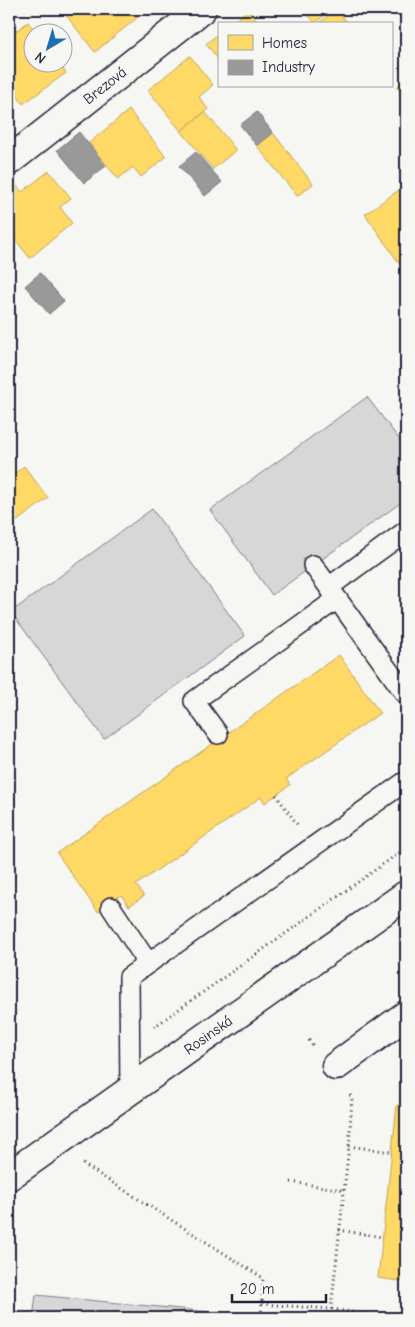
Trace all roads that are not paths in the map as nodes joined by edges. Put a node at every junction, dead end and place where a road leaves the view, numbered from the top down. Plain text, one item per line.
1 (202, 9) edge
2 (9, 161) edge
3 (406, 532) edge
4 (313, 565) dead end
5 (333, 593) junction
6 (406, 695) edge
7 (218, 734) dead end
8 (406, 782) edge
9 (406, 895) edge
10 (111, 907) dead end
11 (148, 963) junction
12 (406, 1015) edge
13 (336, 1066) dead end
14 (130, 1091) junction
15 (9, 1176) edge

1 - 2 street, Brezová
3 - 5 lane
4 - 5 lane
5 - 6 lane
5 - 7 lane
8 - 11 lane
9 - 14 street, Rosinská
10 - 11 lane
11 - 14 lane
12 - 13 street
14 - 15 street, Rosinská

